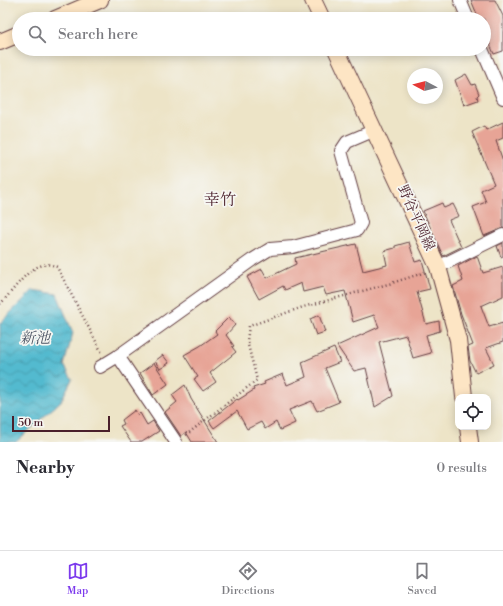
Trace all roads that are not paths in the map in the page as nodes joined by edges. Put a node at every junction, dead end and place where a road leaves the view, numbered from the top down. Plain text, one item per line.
1 (100, 0) edge
2 (313, 0) edge
3 (460, 0) edge
4 (72, 12) edge
5 (319, 12) edge
6 (465, 12) edge
7 (12, 37) edge
8 (0, 42) edge
9 (339, 56) edge
10 (485, 56) edge
11 (503, 98) edge
12 (375, 130) junction
13 (503, 235) edge
14 (438, 267) junction
15 (118, 356) junction
16 (104, 364) road end
17 (464, 394) edge
18 (468, 430) edge
19 (176, 442) edge
20 (470, 442) edge

1 - 4 main road
2 - 5 main road
3 - 6 street
7 - 8 main road
9 - 12 main road, 野谷平岡線
10 - 11 street
12 - 14 main road, 野谷平岡線
12 - 15 street
13 - 14 street
14 - 17 main road, 野谷平岡線
15 - 16 street
15 - 19 street
18 - 20 main road

